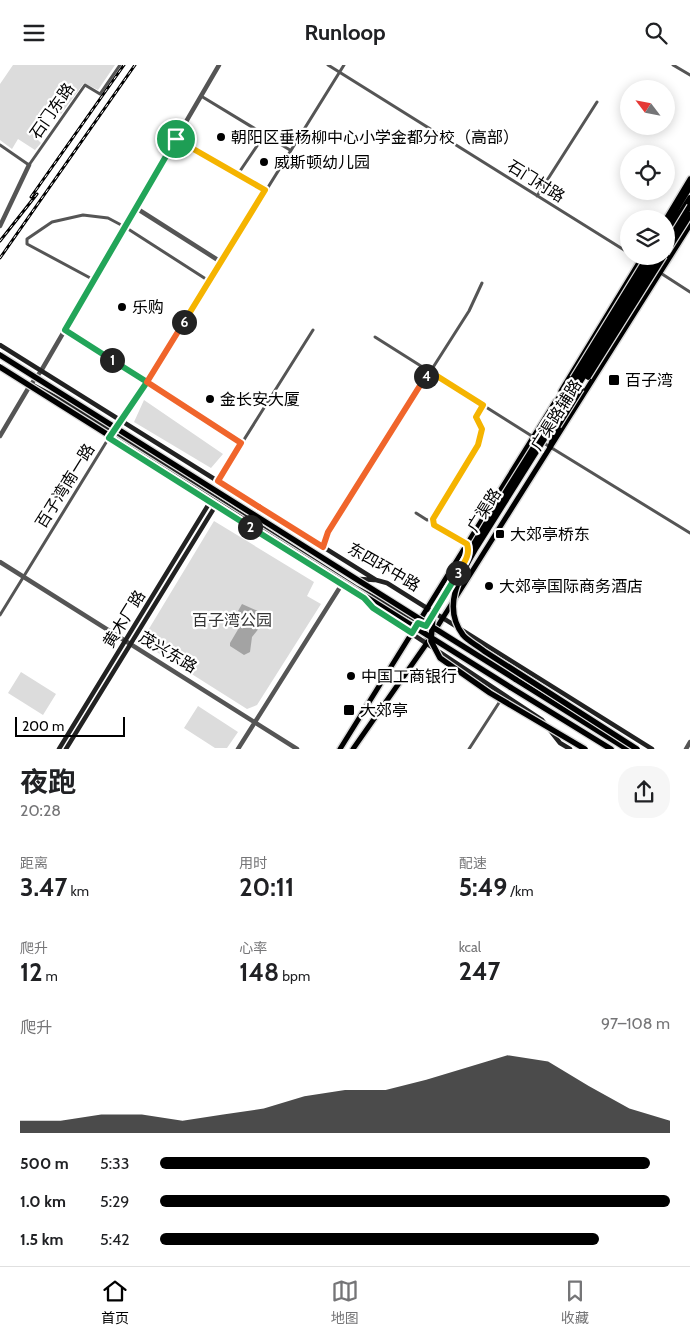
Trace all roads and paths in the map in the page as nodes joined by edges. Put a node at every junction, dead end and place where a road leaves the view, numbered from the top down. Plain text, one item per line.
1 (120, 65) edge
2 (219, 65) edge
3 (328, 65) edge
4 (344, 65) edge
5 (674, 65) edge
6 (339, 72) junction
7 (690, 75) edge
8 (201, 96) junction
9 (597, 102) dead end
10 (264, 134) junction
11 (176, 139) junction
12 (0, 145) edge
13 (290, 150) junction
14 (29, 165) junction
15 (238, 174) junction
16 (690, 179) edge
17 (690, 187) edge
18 (265, 190) junction
19 (537, 196) junction
20 (690, 198) edge
21 (690, 207) edge
22 (136, 208) junction
23 (671, 210) edge
24 (675, 211) edge
25 (690, 215) edge
26 (675, 222) edge
27 (690, 225) edge
28 (0, 226) edge
29 (125, 227) junction
30 (675, 230) edge
31 (675, 239) edge
32 (680, 241) junction
33 (675, 242) edge
34 (620, 247) edge
35 (221, 262) junction
36 (637, 265) edge
37 (642, 265) edge
38 (647, 265) edge
39 (650, 265) edge
40 (653, 265) edge
41 (659, 265) edge
42 (660, 273) junction
43 (94, 280) junction
44 (209, 281) junction
45 (482, 283) dead end
46 (690, 292) edge
47 (620, 293) junction
48 (639, 306) junction
49 (65, 330) junction
50 (314, 330) dead end
51 (374, 337) dead end
52 (0, 345) edge
53 (0, 355) edge
54 (0, 367) edge
55 (429, 371) junction
56 (39, 374) junction
57 (147, 382) junction
58 (30, 386) junction
59 (483, 405) junction
60 (552, 407) junction
61 (120, 421) junction
62 (117, 426) junction
63 (112, 432) junction
64 (0, 436) edge
65 (534, 437) junction
66 (109, 438) junction
67 (241, 443) junction
68 (550, 447) junction
69 (218, 481) junction
70 (210, 502) junction
71 (216, 505) junction
72 (416, 513) dead end
73 (433, 519) junction
74 (690, 533) edge
75 (467, 544) joint
76 (323, 547) junction
77 (0, 562) edge
78 (452, 569) junction
79 (24, 577) junction
80 (360, 579) junction
81 (376, 580) junction
82 (342, 584) junction
83 (355, 587) junction
84 (448, 589) junction
85 (364, 598) junction
86 (390, 598) junction
87 (387, 603) junction
88 (427, 608) junction
89 (434, 612) junction
90 (0, 615) edge
91 (422, 617) junction
92 (442, 617) junction
93 (418, 623) junction
94 (426, 624) junction
95 (435, 630) junction
96 (412, 633) junction
97 (127, 642) junction
98 (427, 643) junction
99 (504, 695) junction
100 (255, 721) junction
101 (690, 742) edge
102 (59, 749) edge
103 (66, 749) edge
104 (238, 749) edge
105 (296, 749) edge
106 (340, 749) edge
107 (353, 749) edge
108 (469, 749) edge
109 (570, 749) edge
110 (585, 749) edge
111 (611, 749) edge
112 (627, 749) edge
113 (637, 749) edge
114 (652, 749) edge
115 (686, 749) edge

1 - 14 street, 石门东路
2 - 8 street
3 - 6 street, 石门村路
4 - 6 street, 百子湾南一路
5 - 7 street
6 - 13 street, 百子湾南一路
6 - 19 street, 石门村路
8 - 10 street
8 - 11 street
9 - 19 street
10 - 13 street
10 - 15 street
11 - 15 street
11 - 22 street
12 - 14 street
13 - 18 street, 百子湾南一路
14 - 28 street
15 - 18 street
16 - 23 main road
17 - 24 highway
18 - 35 street, 百子湾南一路
19 - 34 street, 石门村路
20 - 26 highway
21 - 30 highway, bridge
22 - 29 street
22 - 35 street
25 - 31 highway, bridge
27 - 32 main road, 广渠路辅路
29 - 43 street
29 - 43 street
29 - 44 street
32 - 33 street
32 - 42 main road, 广渠路辅路
35 - 44 street, 百子湾南一路
36 - 47 main road, 广渠路
37 - 60 highway, bridge
38 - 110 highway, 广渠路, bridge
39 - 42 street
40 - 113 highway, 广渠路, bridge
41 - 68 highway, bridge
42 - 46 street
42 - 48 main road, 广渠路辅路
43 - 49 street
44 - 57 street, 百子湾南一路
45 - 55 street
47 - 48 street
47 - 60 main road, 广渠路
48 - 68 main road, 广渠路辅路
49 - 56 street
49 - 57 street
50 - 67 street
51 - 55 street
52 - 56 main road, 东四环中路
53 - 56 main road, 东四环中路
53 - 112 highway, 东四环中路, bridge
54 - 58 main road, 东四环中路
54 - 111 highway, 东四环中路, bridge
55 - 59 street
55 - 76 street
56 - 58 street
56 - 61 main road, 东四环中路
56 - 62 main road, 东四环中路
57 - 61 street, 百子湾南一路
57 - 67 street
58 - 63 main road, 东四环中路
58 - 64 street
58 - 66 street, 东四环中路
59 - 65 street
59 - 73 street
60 - 65 main road, 广渠路
61 - 62 street, 百子湾南一路
61 - 69 main road, 东四环中路
62 - 63 street, 百子湾南一路
62 - 80 main road, 东四环中路
63 - 66 street, 百子湾南一路
63 - 83 main road, 东四环中路
65 - 68 street
65 - 78 main road, 广渠路
66 - 70 street, 东四环中路
66 - 79 street, 百子湾南一路
67 - 69 street
68 - 74 street
68 - 92 main road, 广渠路辅路
69 - 76 main road, 东四环中路
70 - 71 street, 东四环中路
70 - 97 main road, 黄木厂路
71 - 82 street, 东四环中路
71 - 97 main road
72 - 73 street
73 - 75 street
75 - 84 main road
76 - 81 main road, 东四环中路
77 - 79 street, 茂兴东路
78 - 84 main road
78 - 88 main road, 广渠路
79 - 90 street, 百子湾南一路
79 - 97 street, 茂兴东路
80 - 81 main road
80 - 86 main road, 东四环中路
81 - 88 main road, 东四环中路
82 - 85 street, 东四环中路
82 - 100 street
83 - 85 main road
83 - 87 main road, 东四环中路
84 - 89 main road
85 - 96 main road, 东四环中路
86 - 87 main road
86 - 91 main road, 东四环中路
87 - 93 main road, 东四环中路
88 - 89 main road, 东四环中路
88 - 91 main road, 广渠路
89 - 92 main road, 东四环中路
89 - 94 main road
91 - 93 main road, 广渠路
91 - 94 main road, 东四环中路
92 - 95 main road
92 - 114 main road, 东四环中路
93 - 94 main road, 东四环中路
93 - 96 main road, 广渠路
94 - 95 main road, 东四环中路
94 - 98 main road
95 - 98 main road
96 - 98 main road, 东四环中路
96 - 106 main road, 广渠路
97 - 100 street, 茂兴东路
97 - 102 main road, 黄木厂路
97 - 103 main road
98 - 99 main road, 东四环中路
98 - 107 main road
99 - 108 street
99 - 109 main road, 东四环中路
100 - 104 street
100 - 105 street, 茂兴东路
101 - 115 street

